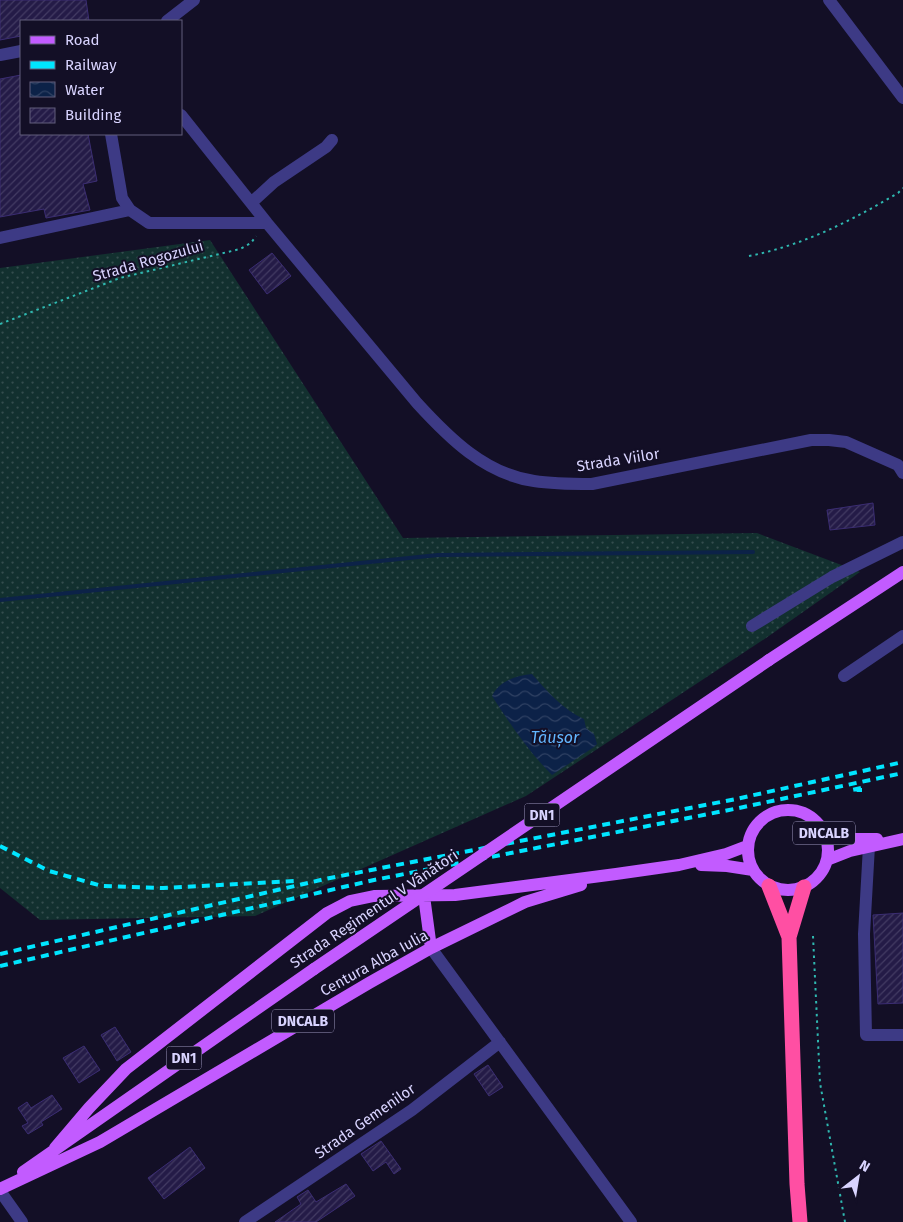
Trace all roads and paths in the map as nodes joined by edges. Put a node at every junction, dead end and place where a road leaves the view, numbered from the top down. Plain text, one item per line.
1 (194, 0) edge
2 (829, 0) edge
3 (168, 20) edge
4 (20, 51) edge
5 (0, 55) edge
6 (903, 98) edge
7 (182, 116) edge
8 (112, 135) edge
9 (332, 140) dead end
10 (903, 188) edge
11 (251, 203) junction
12 (130, 210) junction
13 (267, 223) junction
14 (0, 238) edge
15 (749, 256) dead end
16 (0, 324) edge
17 (901, 467) edge
18 (903, 542) edge
19 (903, 572) edge
20 (752, 626) dead end
21 (903, 636) edge
22 (844, 676) dead end
23 (826, 835) junction
24 (901, 839) edge
25 (747, 846) junction
26 (869, 846) junction
27 (828, 860) junction
28 (679, 865) junction
29 (752, 870) junction
30 (616, 874) junction
31 (769, 886) junction
32 (804, 887) junction
33 (424, 896) junction
34 (813, 936) dead end
35 (788, 937) junction
36 (431, 948) junction
37 (903, 1035) edge
38 (500, 1042) junction
39 (55, 1148) junction
40 (0, 1190) edge
41 (22, 1222) edge
42 (245, 1222) edge
43 (631, 1222) edge
44 (800, 1222) edge
45 (845, 1222) edge

1 - 3 street
2 - 6 street
4 - 5 street
7 - 11 street, Strada Viilor
8 - 12 street
9 - 11 street
10 - 15 path
11 - 13 street, Strada Viilor
12 - 13 street
12 - 14 street
13 - 16 path, Strada Rogozului
13 - 17 street, Strada Viilor
18 - 20 street
19 - 39 main road, Strada Regimentul V Vânători / DN1, bridge
21 - 22 street
23 - 24 main road, DNCALB
23 - 25 main road, DNCALB
23 - 27 main road, DNCALB
24 - 26 main road, DNCALB
25 - 28 main road, Centura Alba Iulia / DNCALB
25 - 29 main road
26 - 27 main road, DNCALB
26 - 37 street
27 - 32 main road, DNCALB
28 - 29 main road, Centura Alba Iulia / DNCALB
28 - 30 main road, Centura Alba Iulia / DNCALB
29 - 31 main road
30 - 33 main road, Centura Alba Iulia / DNCALB
30 - 36 main road, Centura Alba Iulia / DNCALB
31 - 32 main road
31 - 35 highway
32 - 35 highway
33 - 36 main road
33 - 39 main road, Centura Alba Iulia / DNCALB
34 - 45 path
35 - 44 highway
36 - 38 street
36 - 40 main road, Centura Alba Iulia / DNCALB
38 - 42 street, Strada Gemenilor
38 - 43 street
39 - 40 main road, Strada Regimentul V Vânători / DN1
40 - 41 street

